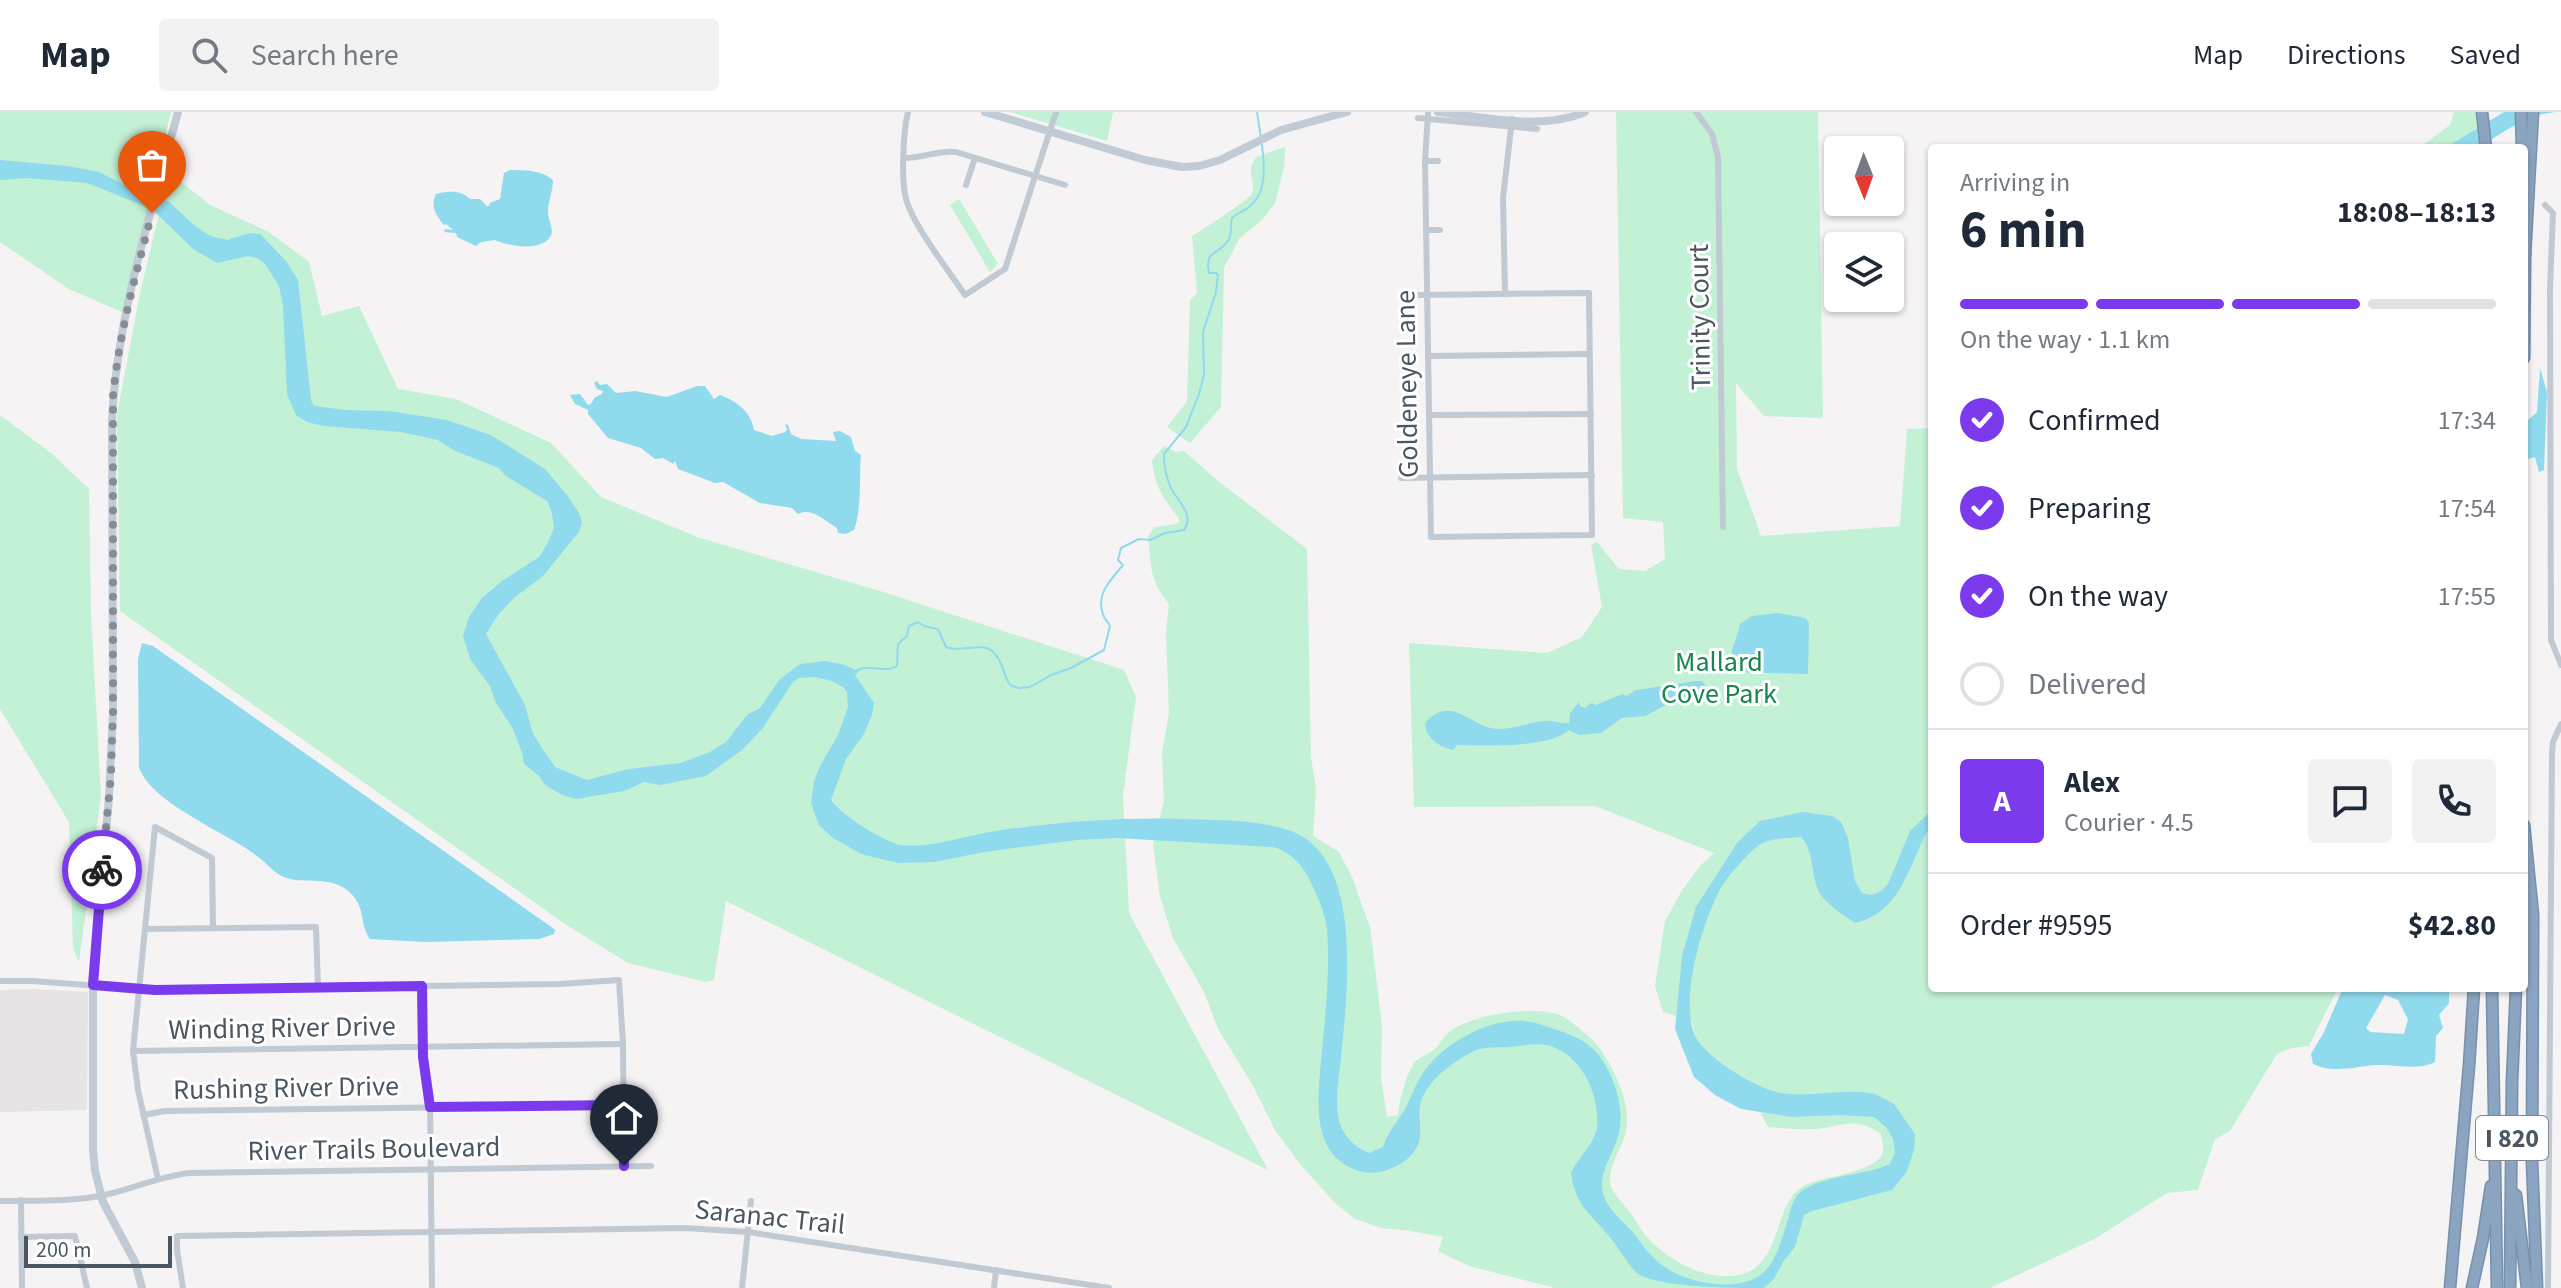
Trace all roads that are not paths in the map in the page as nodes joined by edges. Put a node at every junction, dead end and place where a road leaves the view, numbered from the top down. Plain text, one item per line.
1 (178, 112) edge
2 (908, 112) edge
3 (985, 112) edge
4 (1056, 112) edge
5 (1347, 112) edge
6 (1438, 112) edge
7 (1585, 112) edge
8 (1696, 112) edge
9 (2482, 112) edge
10 (2489, 112) edge
11 (2521, 112) edge
12 (2533, 112) edge
13 (1428, 115) edge
14 (1418, 118) dead end
15 (1511, 123) junction
16 (1537, 129) dead end
17 (1049, 131) junction
18 (2486, 144) edge
19 (2487, 144) edge
20 (2522, 144) edge
21 (905, 158) junction
22 (975, 158) junction
23 (1425, 161) junction
24 (1438, 161) dead end
25 (1035, 176) junction
26 (966, 185) dead end
27 (1065, 185) dead end
28 (2528, 198) edge
29 (2545, 205) dead end
30 (1426, 230) junction
31 (1440, 230) dead end
32 (1505, 294) junction
33 (1402, 295) dead end
34 (1427, 295) junction
35 (1589, 354) junction
36 (1428, 356) junction
37 (1591, 414) junction
38 (1429, 415) junction
39 (1592, 475) junction
40 (1401, 478) dead end
41 (1430, 478) junction
42 (1723, 527) dead end
43 (2561, 665) edge
44 (2561, 724) edge
45 (2528, 865) edge
46 (2561, 925) edge
47 (213, 928) junction
48 (145, 929) junction
49 (2551, 929) junction
50 (2561, 933) edge
51 (0, 981) edge
52 (93, 985) junction
53 (422, 986) junction
54 (318, 988) junction
55 (139, 989) junction
56 (2474, 992) edge
57 (2492, 992) edge
58 (2516, 992) edge
59 (623, 1044) junction
60 (422, 1047) junction
61 (133, 1051) junction
62 (2550, 1053) junction
63 (2561, 1053) edge
64 (2550, 1062) junction
65 (2561, 1062) edge
66 (622, 1105) junction
67 (430, 1107) junction
68 (143, 1115) junction
69 (2495, 1161) junction
70 (2512, 1161) junction
71 (624, 1166) junction
72 (651, 1166) dead end
73 (430, 1169) junction
74 (158, 1179) junction
75 (101, 1196) junction
76 (21, 1200) junction
77 (0, 1201) edge
78 (751, 1201) dead end
79 (431, 1232) junction
80 (748, 1232) junction
81 (21, 1237) junction
82 (996, 1270) junction
83 (22, 1288) edge
84 (87, 1288) edge
85 (142, 1288) edge
86 (183, 1288) edge
87 (432, 1288) edge
88 (742, 1288) edge
89 (994, 1288) edge
90 (1109, 1288) edge
91 (2450, 1288) edge
92 (2472, 1288) edge
93 (2497, 1288) edge
94 (2510, 1288) edge
95 (2527, 1288) edge
96 (2537, 1288) edge
97 (2548, 1288) edge

1 - 52 main road
2 - 21 street
3 - 17 main road
4 - 17 street
5 - 17 main road
6 - 15 main road
7 - 15 main road
8 - 42 street, Trinity Court
9 - 18 highway
10 - 19 highway
11 - 20 highway
12 - 28 highway
13 - 14 street
13 - 15 street
13 - 23 street, Goldeneye Lane
15 - 16 street
15 - 32 street
17 - 25 street
21 - 22 street
21 - 25 street
22 - 25 street
22 - 26 street
23 - 24 street
23 - 30 street, Goldeneye Lane
25 - 27 street
29 - 43 street
30 - 31 street
30 - 34 street, Goldeneye Lane
32 - 34 street
32 - 35 street
33 - 34 street
34 - 36 street, Goldeneye Lane
35 - 36 street
35 - 37 street
36 - 38 street, Goldeneye Lane
37 - 38 street
37 - 39 street
38 - 41 street, Goldeneye Lane
39 - 41 street
39 - 41 street, Goldeneye Lane
40 - 41 street
44 - 49 street
45 - 96 highway
46 - 49 street
47 - 48 street
47 - 48 street
47 - 54 street
48 - 55 street
49 - 50 street
49 - 62 street
51 - 52 street
52 - 55 street
52 - 75 main road
53 - 54 street
53 - 59 street
53 - 60 street
54 - 55 street
55 - 61 street
56 - 91 highway
57 - 69 highway, I 820
58 - 70 highway, I 820
59 - 60 street, Winding River Drive
59 - 66 street
60 - 61 street, Winding River Drive
60 - 67 street
61 - 68 street
62 - 63 street
62 - 64 street
64 - 65 street
64 - 97 street
66 - 67 street, Rushing River Drive
66 - 71 street
67 - 68 street, Rushing River Drive
67 - 73 street
68 - 74 street
69 - 92 highway
69 - 93 highway, I 820
70 - 94 highway, I 820
70 - 95 highway
71 - 72 street, River Trails Boulevard
71 - 73 street, River Trails Boulevard
73 - 74 street, River Trails Boulevard
73 - 79 street
74 - 75 street, River Trails Boulevard
75 - 76 street, River Trails Boulevard
75 - 85 main road
76 - 77 street, River Trails Boulevard
76 - 81 street
78 - 80 street
79 - 80 street, Saranac Trail
79 - 86 street, Saranac Trail
79 - 87 street
80 - 82 street, Saranac Trail
80 - 88 street
81 - 83 street
81 - 84 street
82 - 89 street
82 - 90 street, Saranac Trail

